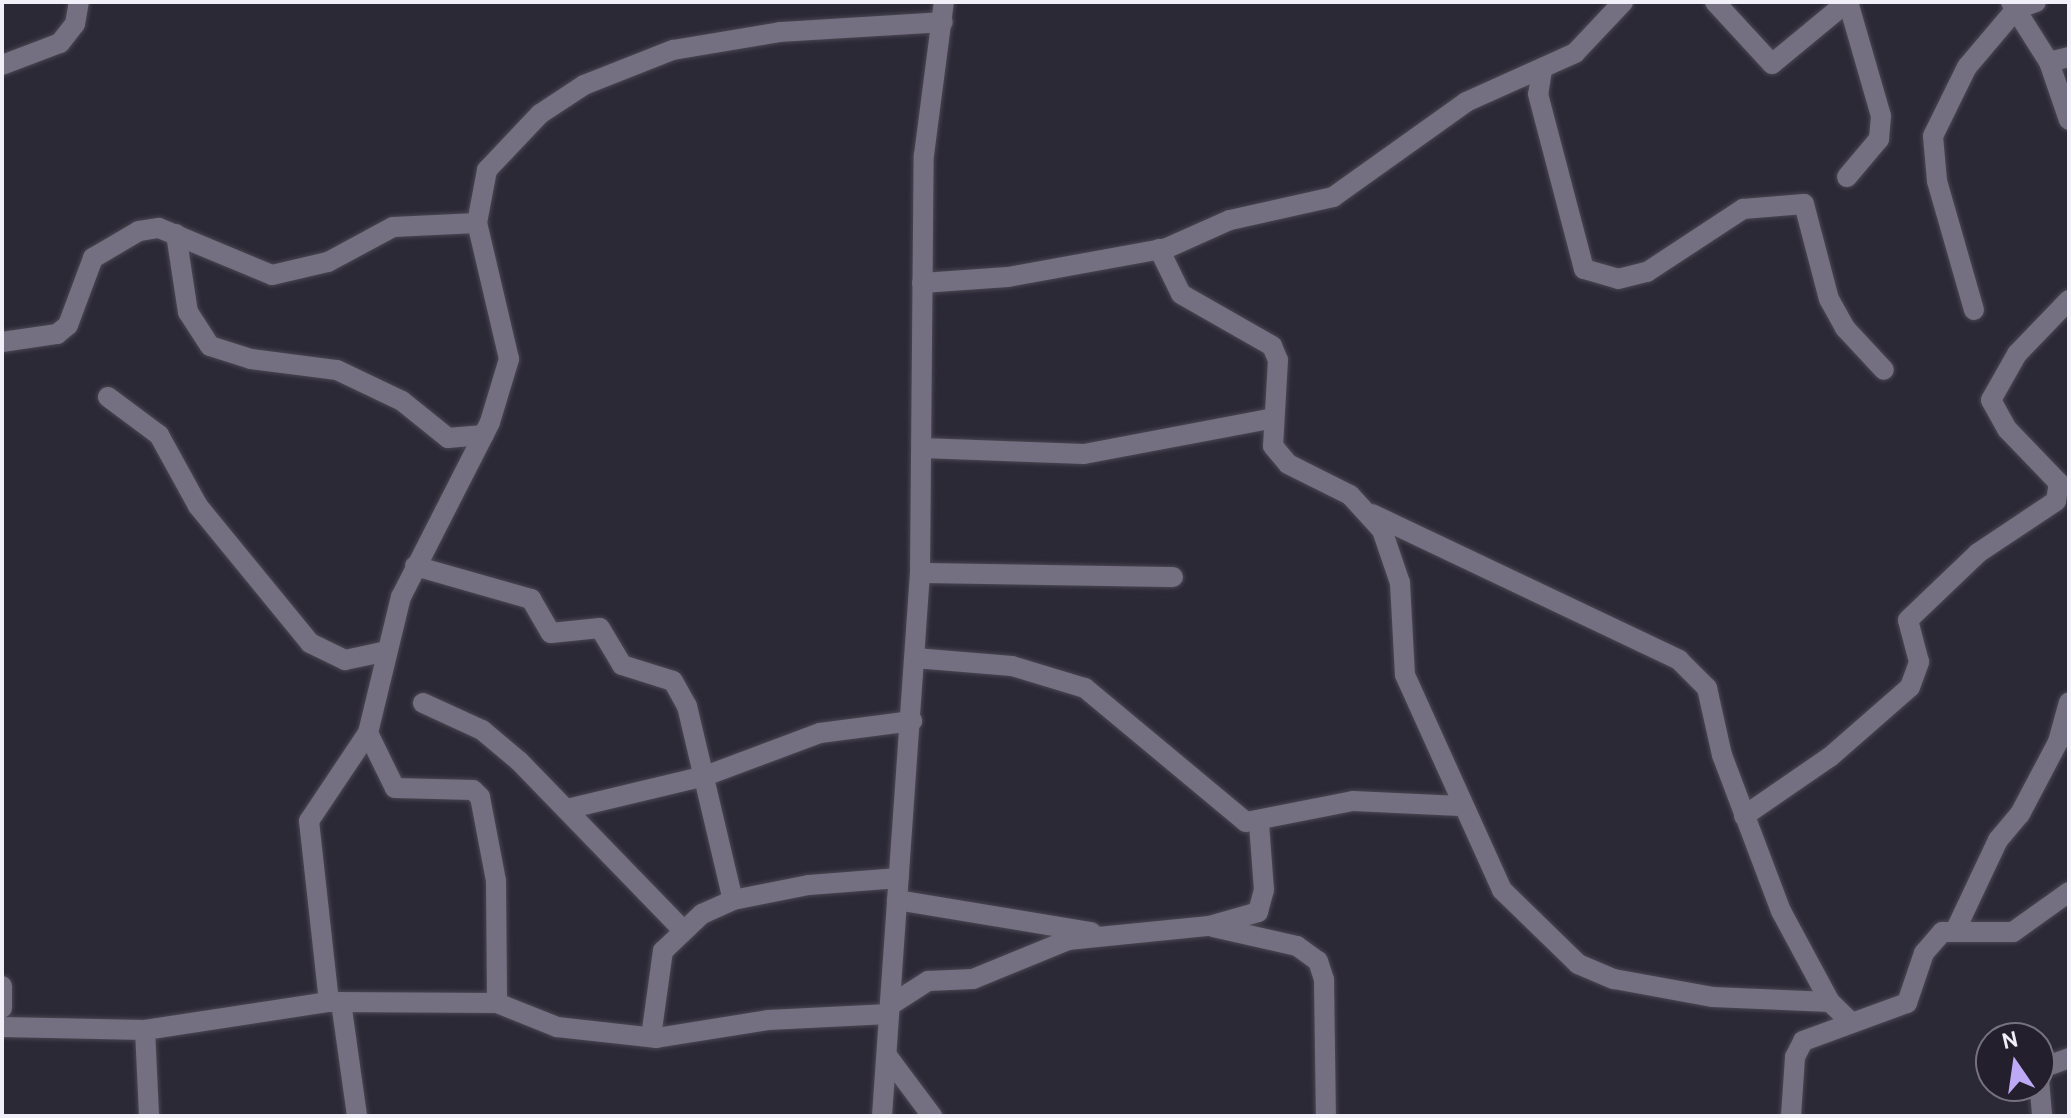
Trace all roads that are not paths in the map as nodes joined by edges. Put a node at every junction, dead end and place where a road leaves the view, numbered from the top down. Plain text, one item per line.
1 (79, 2) edge
2 (1623, 2) edge
3 (1715, 2) edge
4 (1847, 2) edge
5 (2036, 2) edge
6 (2014, 5) edge
7 (944, 12) edge
8 (2069, 57) edge
9 (2049, 62) junction
10 (2, 65) edge
11 (1542, 70) junction
12 (2069, 120) edge
13 (1847, 177) dead end
14 (477, 223) junction
15 (176, 234) junction
16 (1159, 249) junction
17 (922, 283) junction
18 (2069, 300) edge
19 (1974, 310) dead end
20 (2, 342) edge
21 (1884, 370) dead end
22 (108, 397) dead end
23 (1270, 419) junction
24 (484, 435) junction
25 (922, 448) junction
26 (1372, 514) junction
27 (415, 566) junction
28 (920, 573) junction
29 (1173, 577) dead end
30 (383, 652) junction
31 (915, 658) junction
32 (2069, 702) edge
33 (423, 703) dead end
34 (912, 721) junction
35 (368, 733) junction
36 (705, 776) junction
37 (1460, 806) junction
38 (567, 809) junction
39 (1744, 816) junction
40 (1259, 823) junction
41 (899, 878) junction
42 (2069, 892) edge
43 (733, 900) junction
44 (897, 900) junction
45 (1209, 926) junction
46 (1957, 927) junction
47 (682, 929) junction
48 (1095, 933) junction
49 (2, 986) edge
50 (335, 1002) junction
51 (1830, 1002) junction
52 (497, 1003) junction
53 (2, 1008) edge
54 (890, 1009) junction
55 (1851, 1022) junction
56 (2, 1027) edge
57 (145, 1030) junction
58 (651, 1037) junction
59 (888, 1057) junction
60 (149, 1116) edge
61 (357, 1116) edge
62 (882, 1116) edge
63 (932, 1116) edge
64 (1326, 1116) edge
65 (1791, 1116) edge

1 - 10 street
2 - 11 street
3 - 4 street
4 - 13 street
5 - 6 street
6 - 9 street
6 - 19 street
7 - 14 street
7 - 17 street
8 - 9 street
9 - 12 street
11 - 16 street
11 - 21 street
14 - 15 street
14 - 24 street
15 - 20 street
15 - 24 street
16 - 17 street
16 - 23 street
17 - 25 street
18 - 39 street
22 - 30 street
23 - 25 street
23 - 26 street
24 - 27 street
25 - 28 street
26 - 37 street
26 - 39 street
27 - 30 street
27 - 36 street
28 - 29 street
28 - 31 street
30 - 35 street
31 - 34 street
31 - 40 street
32 - 46 street
33 - 38 street
34 - 36 street
34 - 41 street
35 - 50 street
35 - 52 street
36 - 38 street
36 - 43 street
37 - 40 street
37 - 51 street
38 - 47 street
39 - 51 street
40 - 45 street
41 - 43 street
41 - 44 street
42 - 46 street
43 - 47 street
44 - 48 street
44 - 54 street
45 - 48 street
45 - 64 street
46 - 55 street
47 - 58 street
48 - 54 street
49 - 53 street
50 - 52 street
50 - 57 street
50 - 61 street
51 - 55 street
52 - 58 street
54 - 58 street
54 - 59 street
55 - 65 street
56 - 57 street
57 - 60 street
59 - 62 street
59 - 63 street

